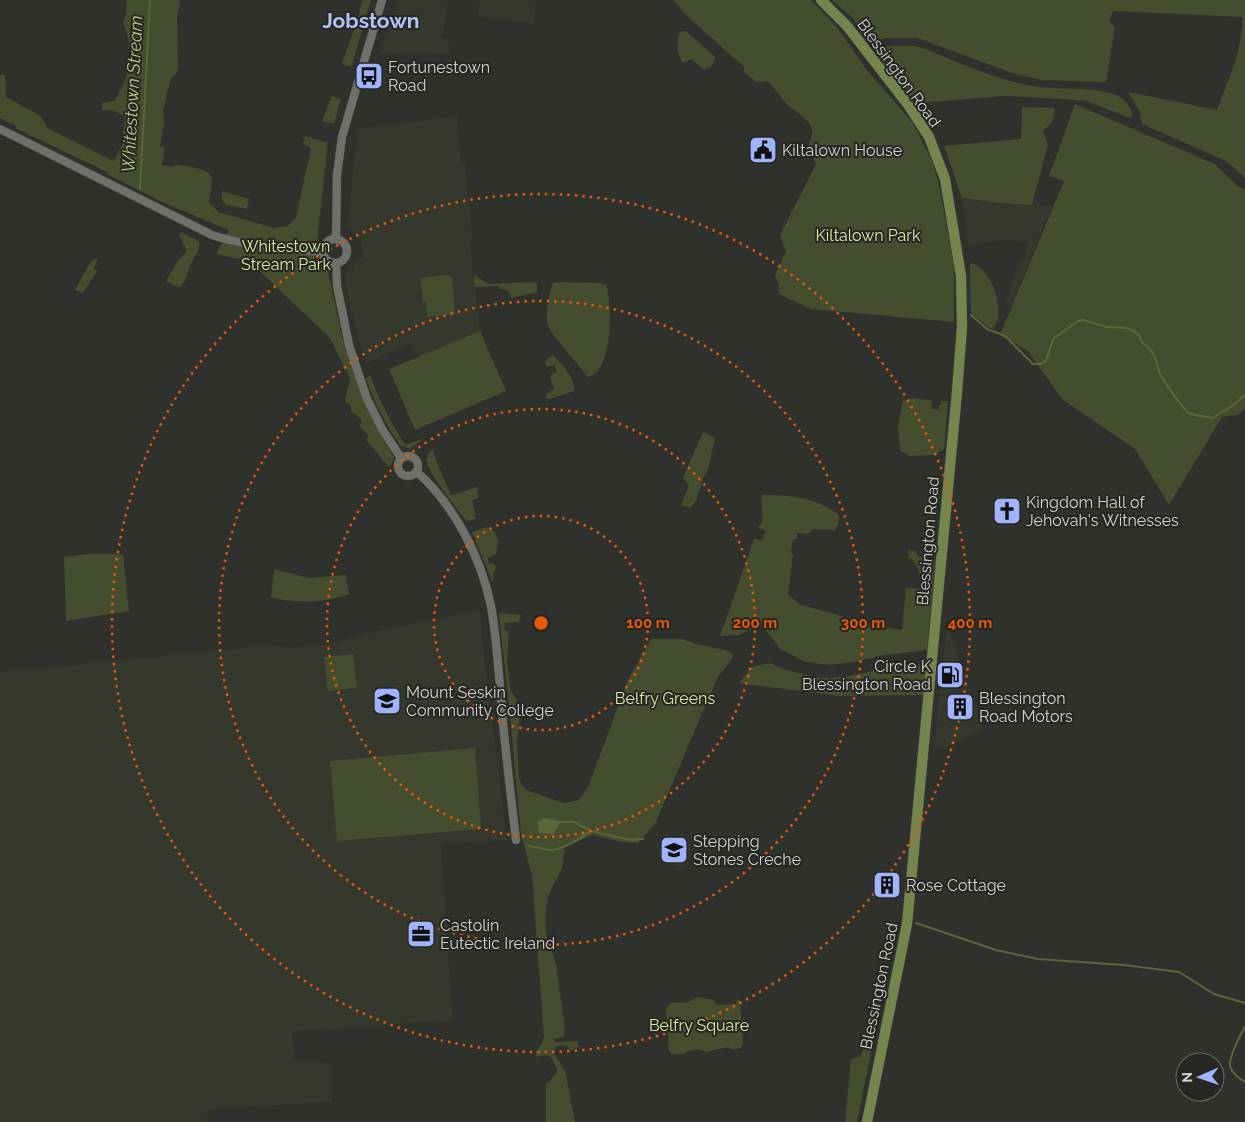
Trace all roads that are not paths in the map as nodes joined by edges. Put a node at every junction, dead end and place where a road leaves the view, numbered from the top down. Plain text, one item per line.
1 (382, 0) edge
2 (821, 0) edge
3 (0, 129) edge
4 (336, 239) junction
5 (323, 252) junction
6 (336, 262) junction
7 (402, 458) junction
8 (417, 472) junction
9 (516, 840) dead end
10 (867, 1122) edge

1 - 4 street
2 - 10 main road, Blessington Road
3 - 5 street
4 - 5 street
4 - 6 street
5 - 6 street
6 - 7 street
7 - 8 street
7 - 8 street
8 - 9 street

